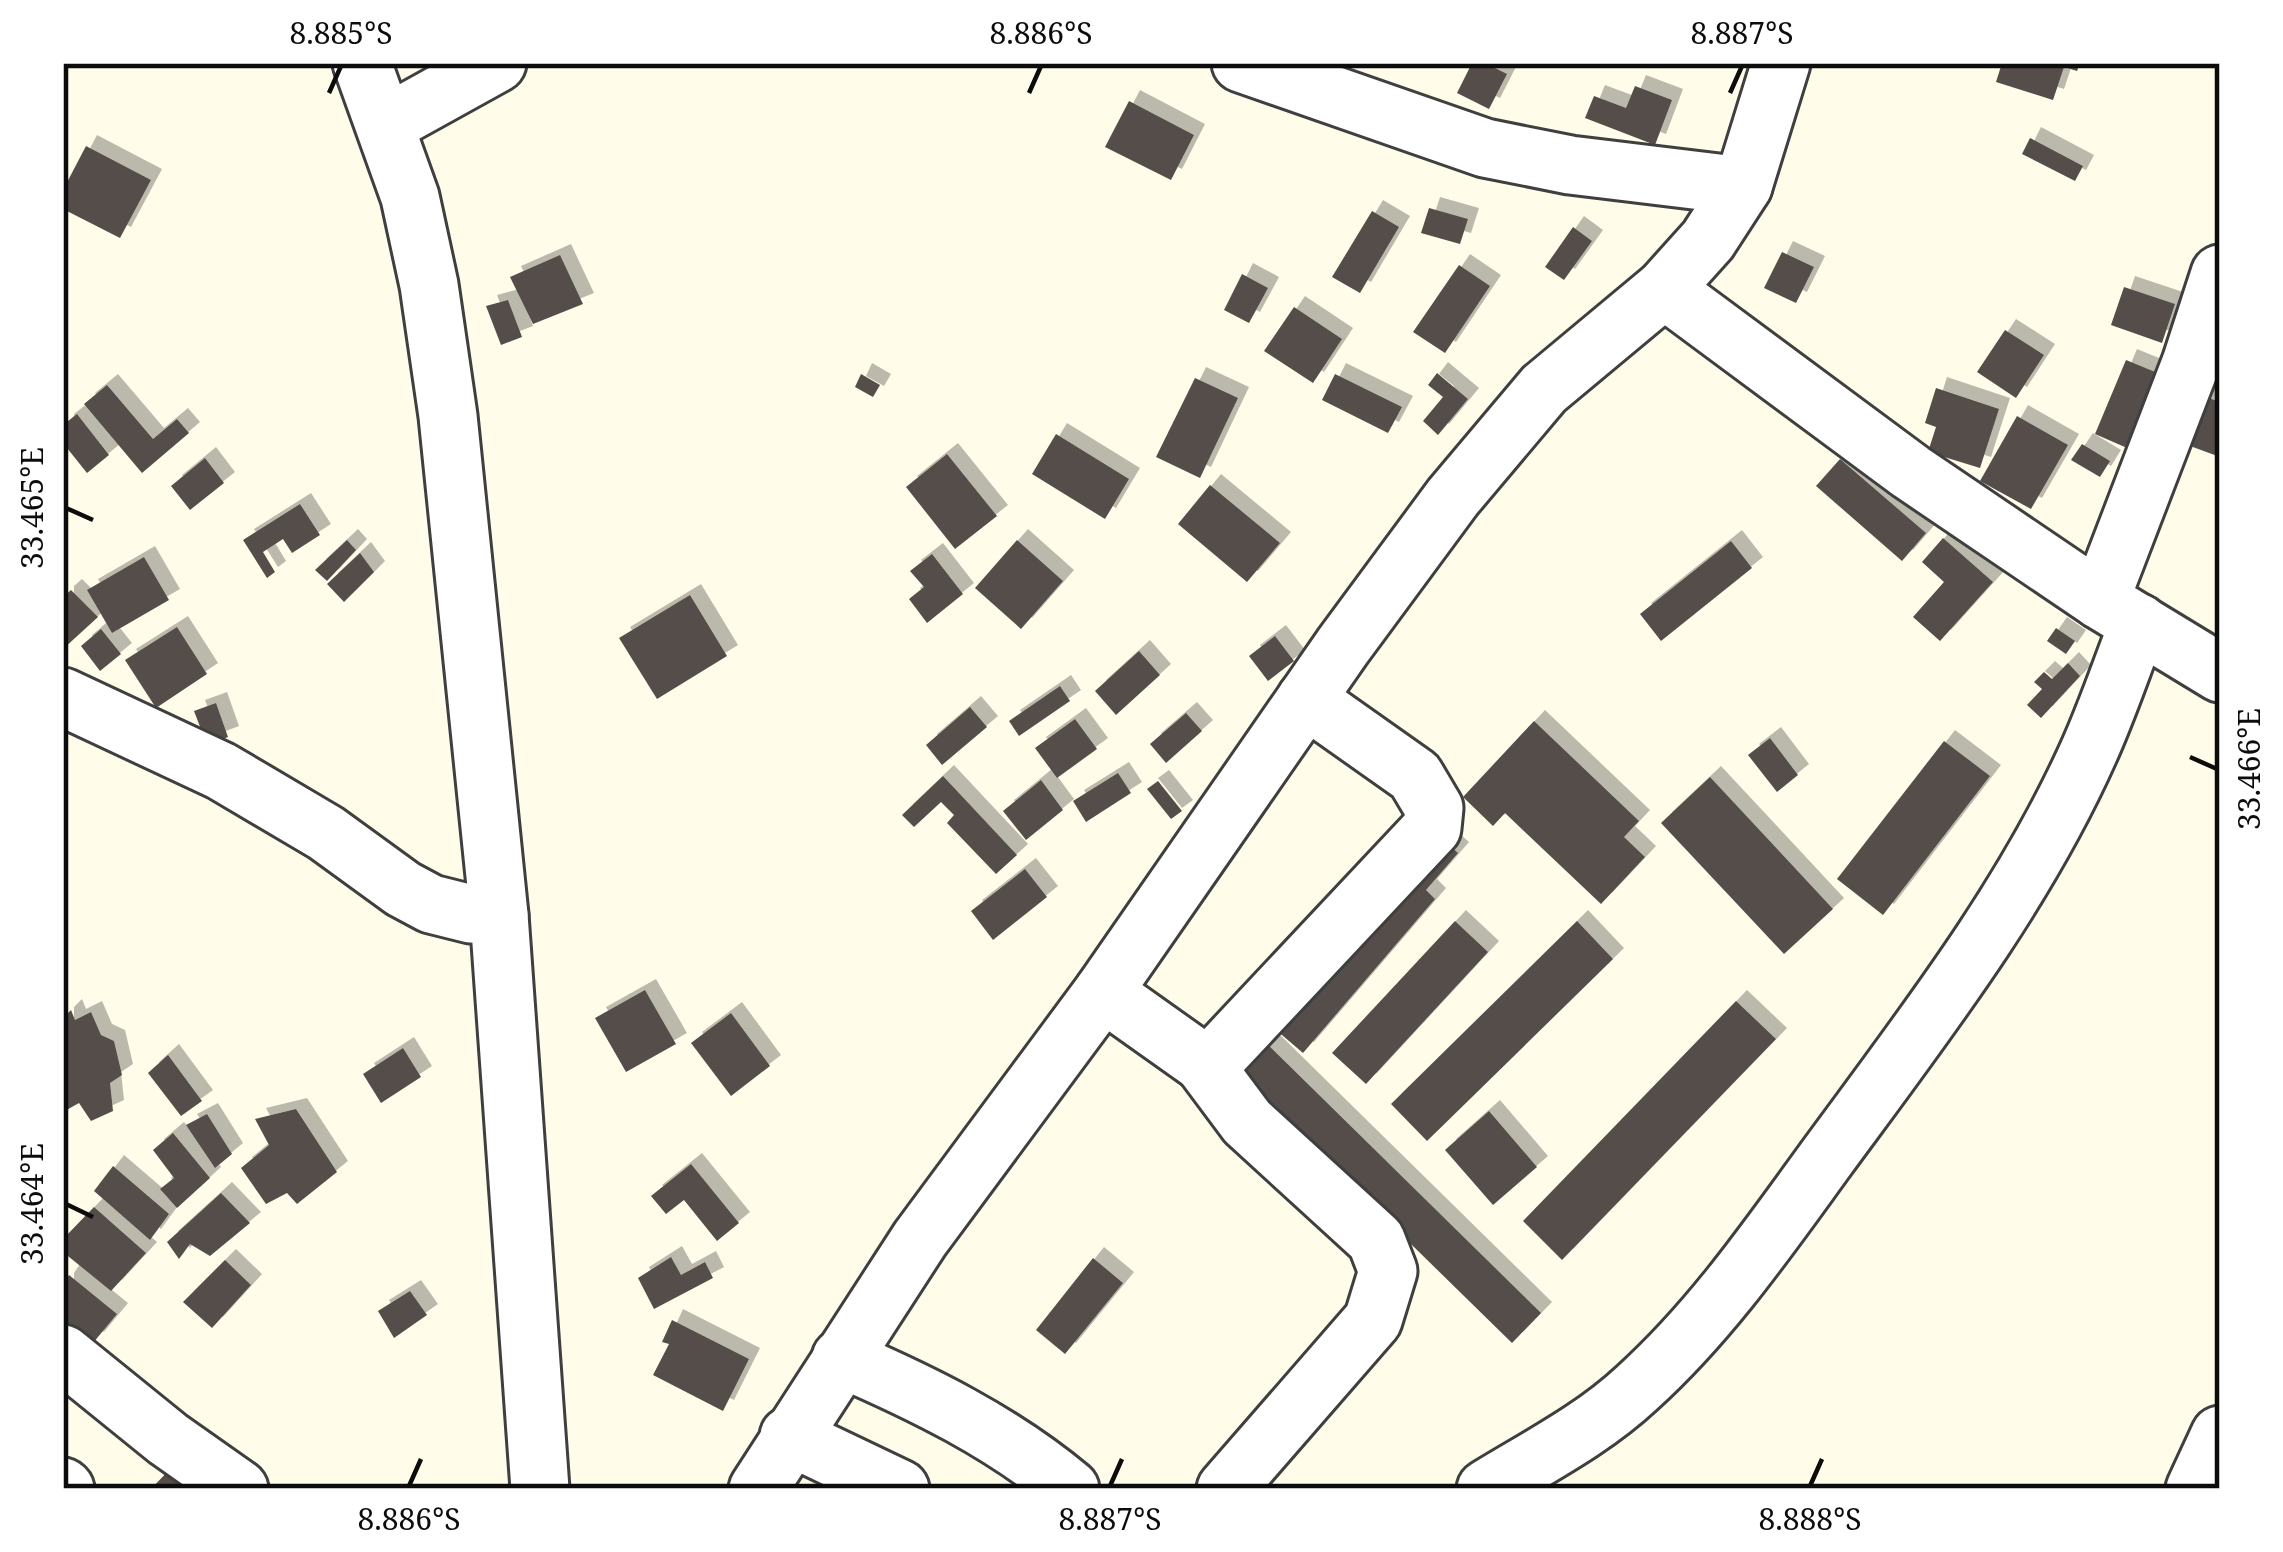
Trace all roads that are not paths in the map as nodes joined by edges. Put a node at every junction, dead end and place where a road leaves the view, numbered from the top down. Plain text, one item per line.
1 (362, 63) edge
2 (497, 63) edge
3 (1240, 63) edge
4 (1781, 63) edge
5 (385, 124) junction
6 (1743, 186) junction
7 (2220, 274) edge
8 (1664, 289) junction
9 (2205, 370) edge
10 (2119, 612) junction
11 (2220, 673) edge
12 (63, 698) edge
13 (1306, 699) junction
14 (499, 915) junction
15 (1103, 992) junction
16 (1204, 1063) junction
17 (63, 1354) edge
18 (841, 1358) junction
19 (2220, 1435) edge
20 (789, 1436) junction
21 (239, 1489) edge
22 (540, 1489) edge
23 (758, 1489) edge
24 (900, 1489) edge
25 (1070, 1489) edge
26 (1226, 1489) edge
27 (1486, 1489) edge
28 (2195, 1489) edge

1 - 5 street
2 - 5 street
3 - 6 street
4 - 6 street
5 - 14 street
6 - 8 street
7 - 9 street
8 - 10 street
8 - 13 street
9 - 10 street
10 - 11 street
10 - 27 street
12 - 14 street
13 - 15 street
13 - 16 street
14 - 22 street
15 - 16 street
15 - 18 street
16 - 26 street
17 - 21 street
18 - 20 street
18 - 25 street
19 - 28 street
20 - 23 street
20 - 24 street

